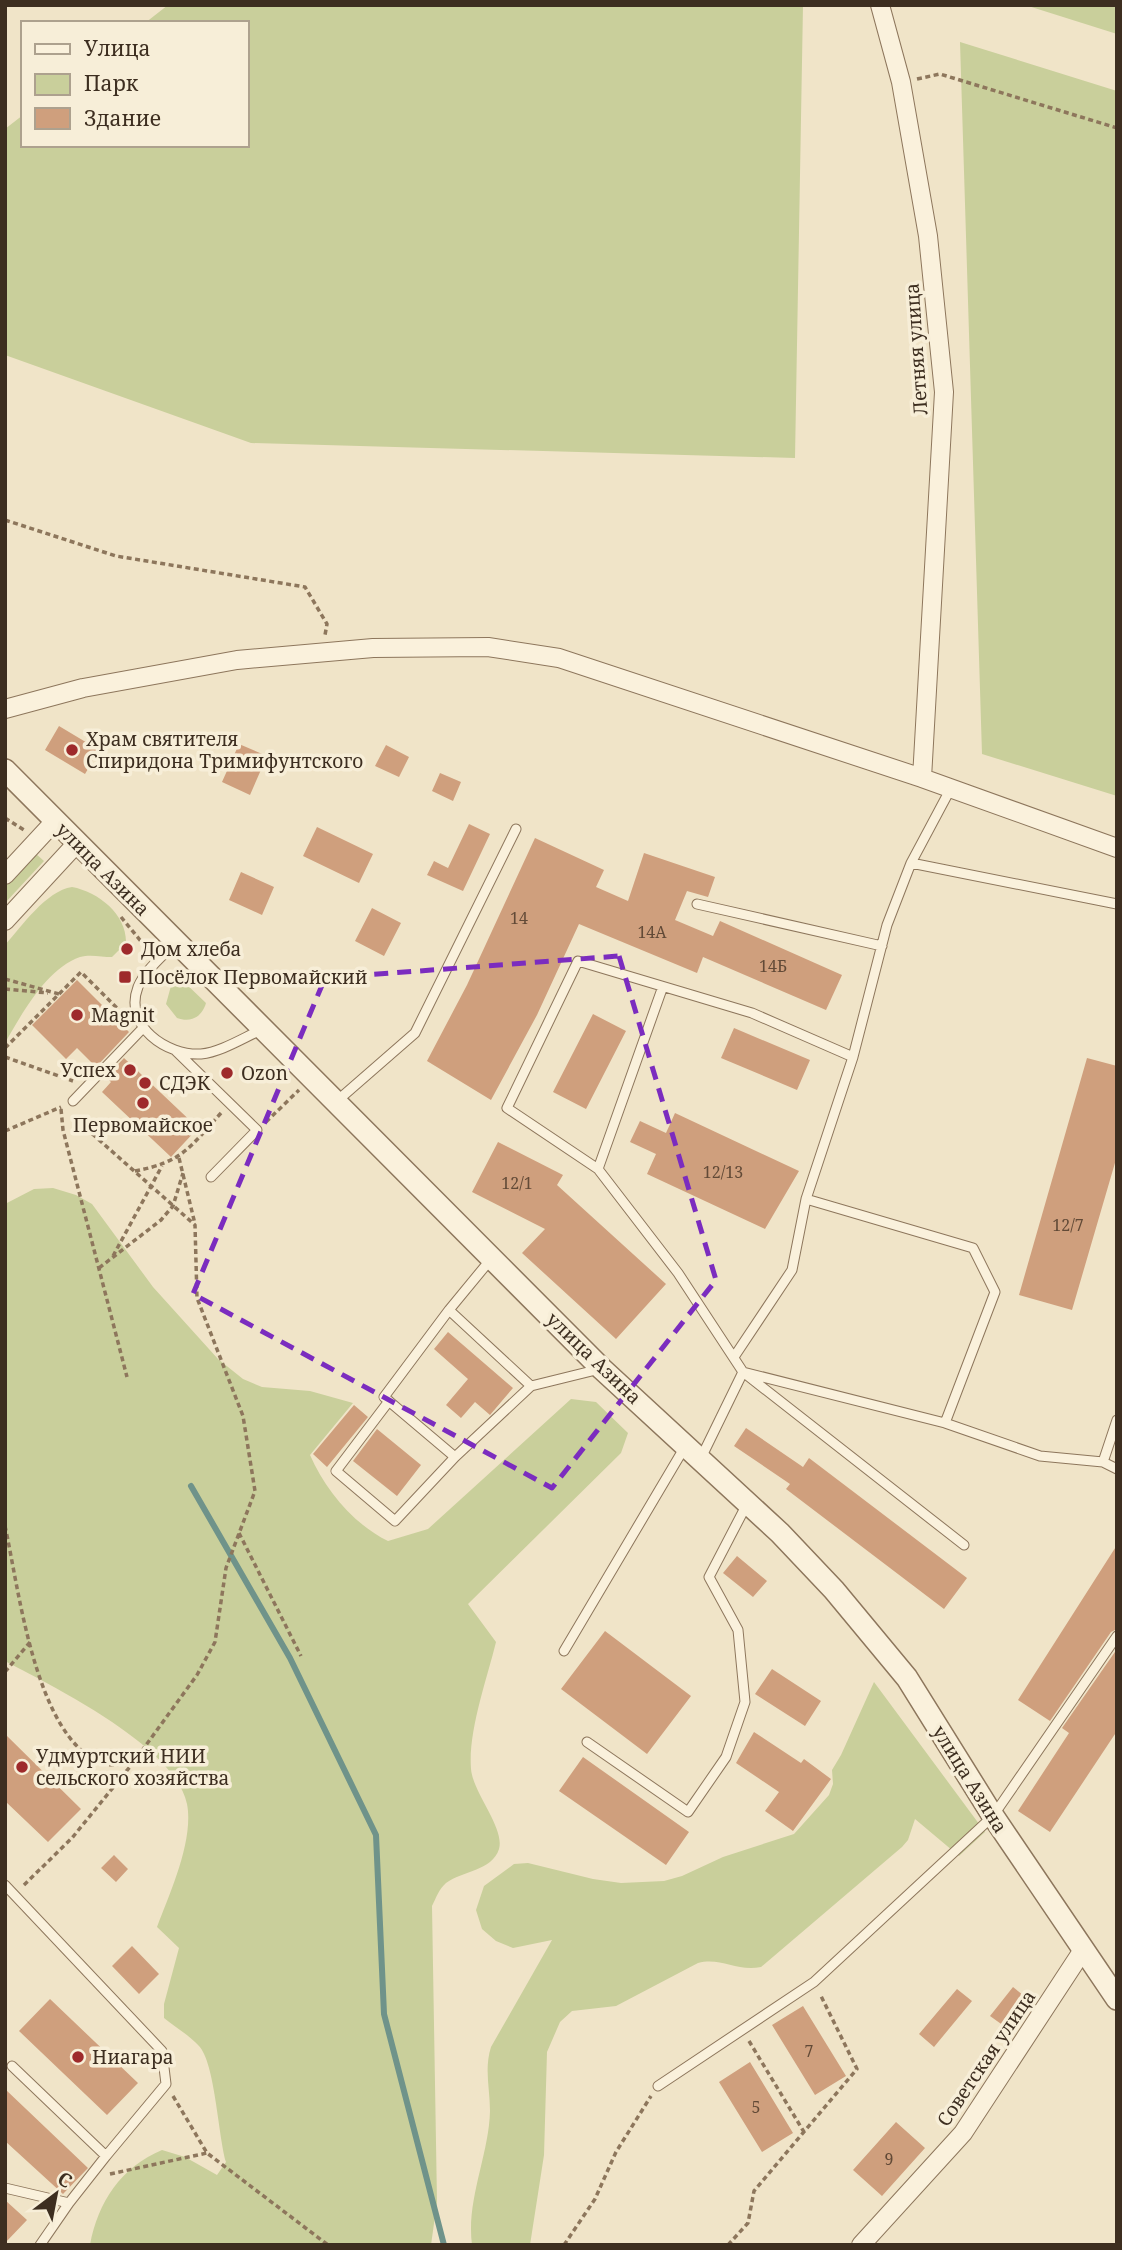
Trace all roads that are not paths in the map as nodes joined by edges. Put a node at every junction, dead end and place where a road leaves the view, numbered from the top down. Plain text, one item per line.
1 (880, 5) edge
2 (5, 709) edge
3 (5, 770) edge
4 (922, 778) junction
5 (951, 788) junction
6 (55, 821) junction
7 (516, 829) dead end
8 (77, 843) junction
9 (1117, 848) edge
10 (911, 863) junction
11 (5, 875) edge
12 (698, 904) dead end
13 (1117, 904) edge
14 (5, 921) edge
15 (176, 942) junction
16 (882, 946) junction
17 (662, 989) junction
18 (262, 1029) junction
19 (142, 1030) junction
20 (176, 1051) junction
21 (853, 1057) junction
22 (73, 1101) road end
23 (335, 1102) junction
24 (598, 1169) junction
25 (211, 1177) dead end
26 (806, 1199) junction
27 (492, 1257) junction
28 (449, 1310) junction
29 (734, 1357) junction
30 (602, 1369) junction
31 (743, 1373) junction
32 (530, 1386) junction
33 (389, 1401) junction
34 (1117, 1420) edge
35 (945, 1423) junction
36 (694, 1451) junction
37 (455, 1457) junction
38 (1102, 1462) junction
39 (1117, 1469) edge
40 (748, 1503) junction
41 (964, 1545) dead end
42 (1117, 1636) edge
43 (564, 1651) dead end
44 (587, 1742) dead end
45 (993, 1816) junction
46 (5, 1885) edge
47 (1083, 1950) junction
48 (1117, 2000) edge
49 (12, 2066) dead end
50 (658, 2086) road end
51 (106, 2156) junction
52 (5, 2188) edge
53 (69, 2203) junction
54 (40, 2245) edge
55 (860, 2245) edge

1 - 4 street, Летняя улица
2 - 4 street
3 - 6 street, улица Азина
4 - 5 street
5 - 9 street
5 - 10 lane
6 - 8 street, улица Азина
6 - 11 street
7 - 23 lane
8 - 14 street
8 - 15 street, улица Азина
10 - 13 lane
10 - 16 lane
12 - 16 lane
15 - 18 street, улица Азина
15 - 19 lane
16 - 21 lane
17 - 21 lane
17 - 24 lane
17 - 24 lane
18 - 20 lane
18 - 23 street, улица Азина
19 - 20 lane
19 - 22 lane
20 - 25 lane
21 - 26 lane
23 - 27 street, улица Азина
24 - 29 lane
26 - 29 lane
26 - 35 lane
27 - 28 lane
27 - 30 street, улица Азина
28 - 32 lane
28 - 33 lane
29 - 31 lane
30 - 32 lane
30 - 36 street, улица Азина
31 - 35 lane
31 - 36 lane
31 - 41 lane
32 - 37 lane
33 - 37 lane
33 - 37 lane
34 - 38 lane
35 - 38 lane
36 - 40 street, улица Азина
36 - 43 lane
38 - 39 lane
40 - 44 lane
40 - 45 street, улица Азина
42 - 45 lane
45 - 47 street, улица Азина
45 - 50 lane
46 - 51 lane
47 - 48 street, улица Азина
47 - 55 street, Советская улица
49 - 51 lane
51 - 53 lane
52 - 53 lane
53 - 54 lane

